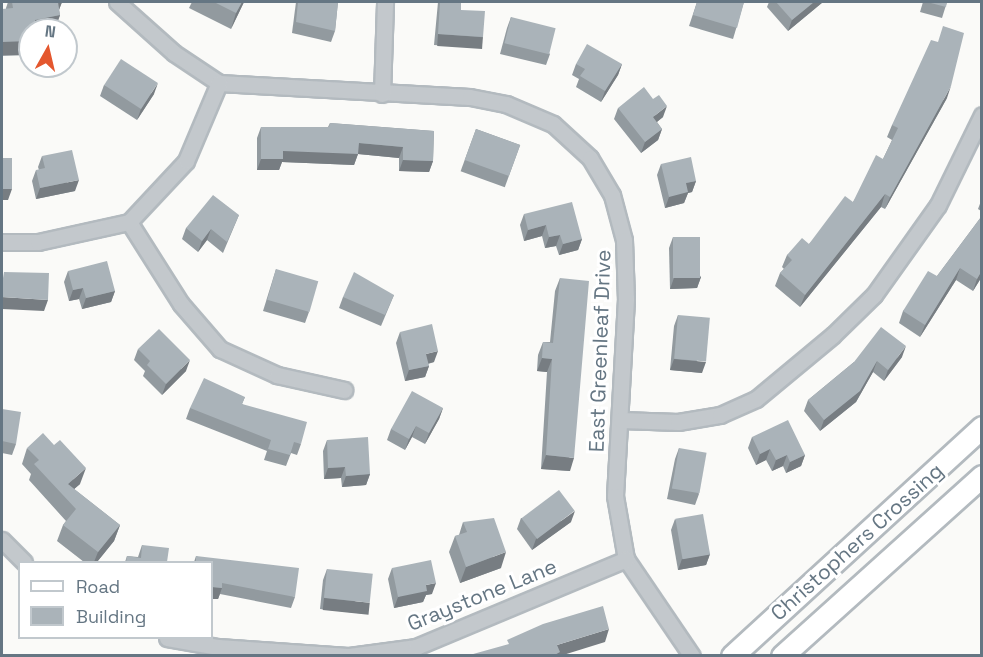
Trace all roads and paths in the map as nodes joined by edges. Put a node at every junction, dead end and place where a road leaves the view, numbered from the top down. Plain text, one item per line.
1 (117, 2) edge
2 (386, 2) edge
3 (219, 83) junction
4 (382, 94) junction
5 (981, 116) edge
6 (129, 222) junction
7 (2, 242) edge
8 (344, 390) dead end
9 (621, 420) junction
10 (981, 427) edge
11 (981, 476) edge
12 (2, 540) edge
13 (626, 559) junction
14 (23, 561) edge
15 (171, 639) edge
16 (217, 651) edge
17 (349, 656) edge
18 (692, 656) edge
19 (732, 656) edge
20 (782, 656) edge

1 - 3 street, East Greenleaf Drive
2 - 4 street
3 - 4 street, East Greenleaf Drive
3 - 6 street
4 - 9 street, East Greenleaf Drive
5 - 9 street
6 - 7 street
6 - 8 street
9 - 13 street, East Greenleaf Drive
10 - 19 street, Christophers Crossing
11 - 20 street, Christophers Crossing
12 - 14 street
13 - 17 street, Graystone Lane
13 - 18 street, East Greenleaf Drive
15 - 16 street, Graystone Lane
16 - 17 street, Graystone Lane

